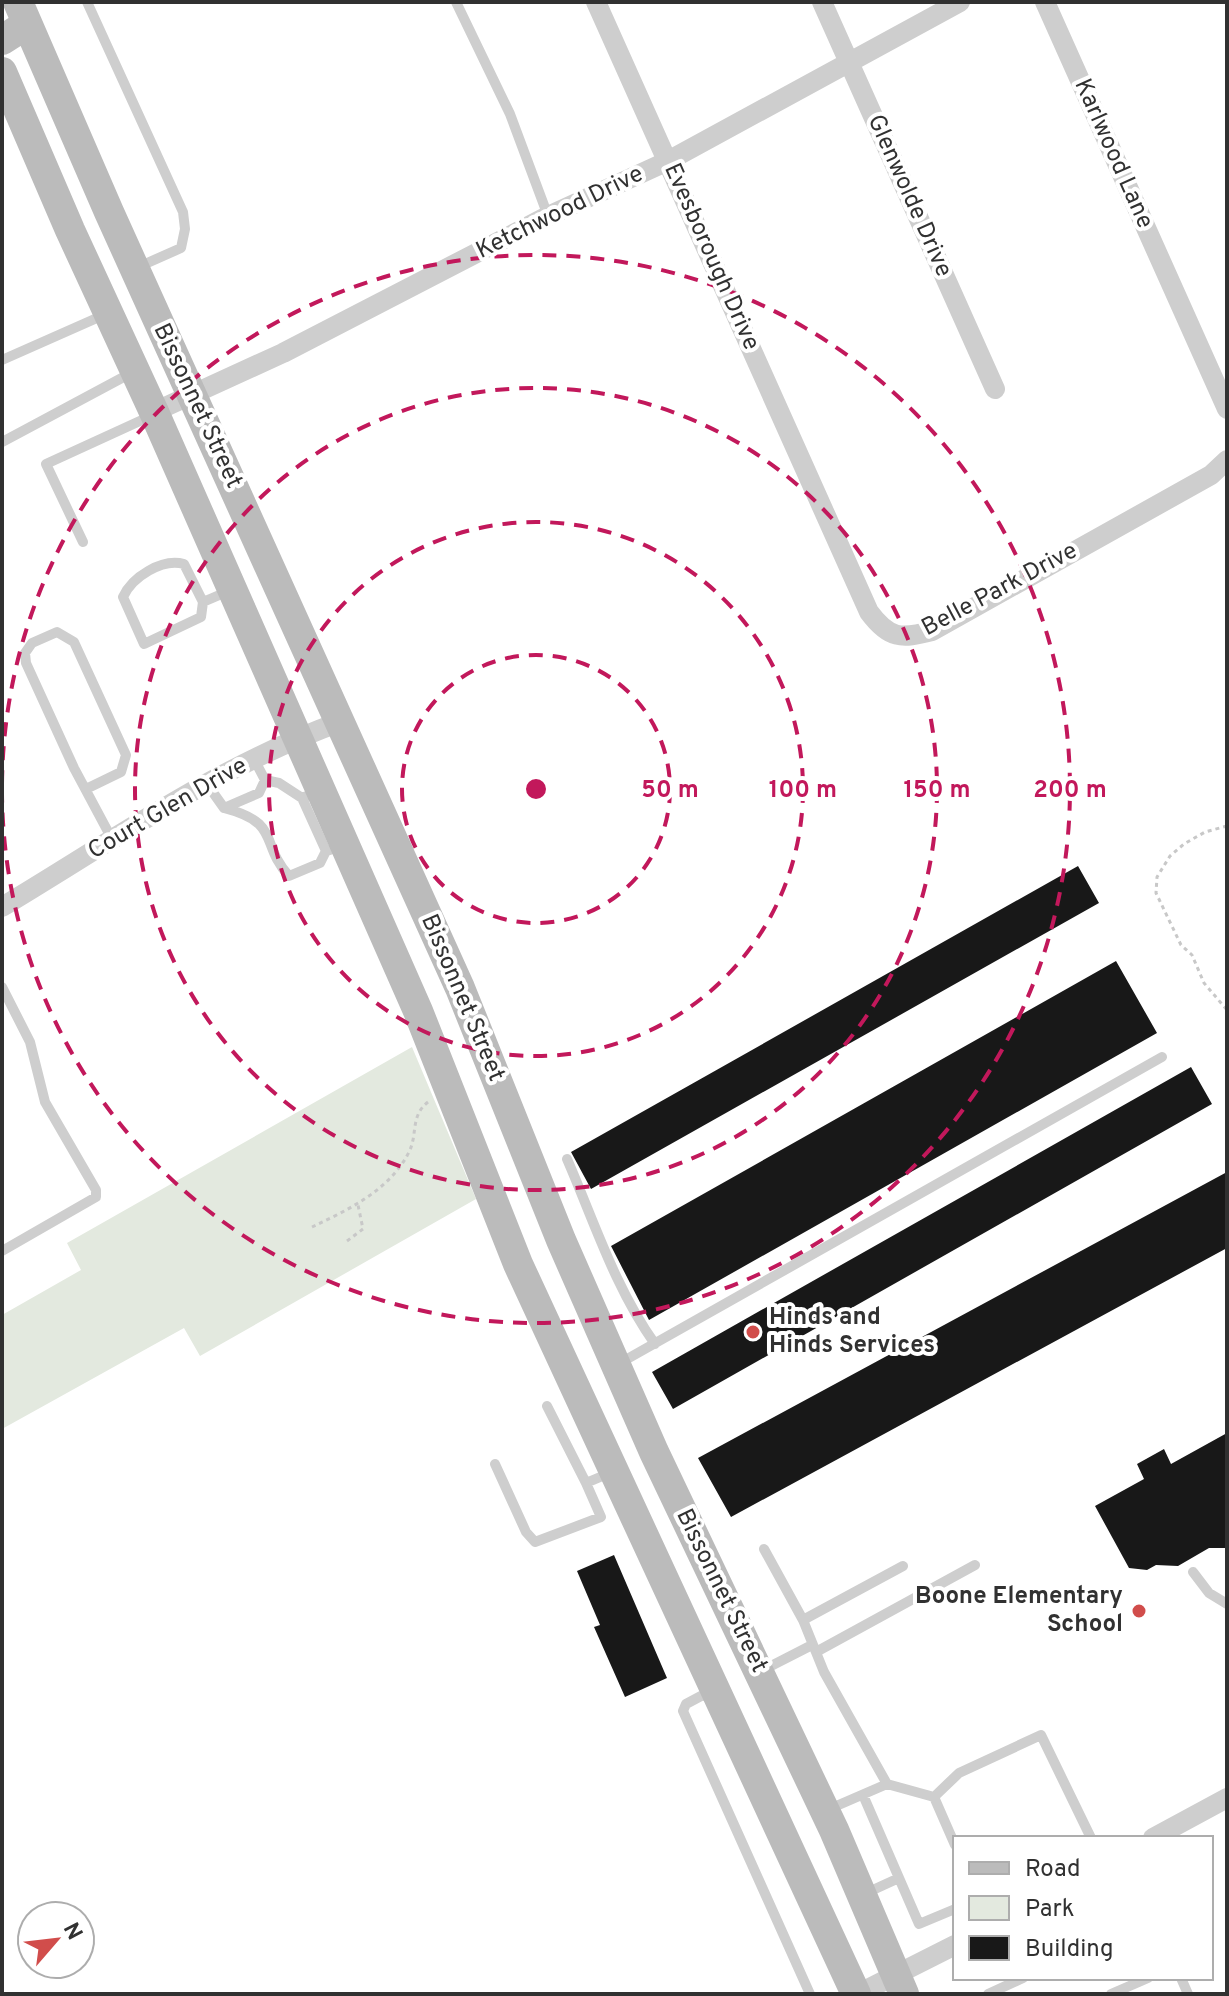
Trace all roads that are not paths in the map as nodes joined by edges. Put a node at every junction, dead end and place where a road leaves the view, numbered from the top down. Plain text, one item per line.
1 (87, 2) edge
2 (456, 2) edge
3 (596, 2) edge
4 (822, 2) edge
5 (960, 2) edge
6 (1045, 2) edge
7 (16, 22) edge
8 (849, 62) junction
9 (2, 72) edge
10 (668, 161) junction
11 (548, 216) junction
12 (134, 269) junction
13 (108, 313) junction
14 (2, 360) edge
15 (135, 371) junction
16 (995, 389) dead end
17 (192, 395) junction
18 (1227, 409) edge
19 (154, 413) junction
20 (2, 442) edge
21 (1227, 460) edge
22 (824, 512) joint
23 (83, 542) dead end
24 (233, 590) junction
25 (203, 602) junction
26 (340, 722) junction
27 (298, 737) junction
28 (254, 759) junction
29 (265, 780) junction
30 (207, 784) junction
31 (86, 789) junction
32 (312, 794) junction
33 (224, 808) junction
34 (113, 841) junction
35 (335, 847) junction
36 (2, 907) edge
37 (2, 987) edge
38 (1162, 1057) dead end
39 (567, 1159) dead end
40 (2, 1251) edge
41 (655, 1344) junction
42 (616, 1366) junction
43 (547, 1406) dead end
44 (495, 1464) dead end
45 (614, 1471) junction
46 (586, 1483) junction
47 (764, 1549) dead end
48 (975, 1565) dead end
49 (903, 1566) dead end
50 (1193, 1572) dead end
51 (1227, 1604) edge
52 (803, 1620) junction
53 (814, 1649) junction
54 (760, 1672) junction
55 (719, 1694) junction
56 (887, 1784) junction
57 (863, 1795) junction
58 (934, 1797) junction
59 (1227, 1798) edge
60 (826, 1811) junction
61 (1090, 1836) edge
62 (1157, 1836) edge
63 (953, 1840) edge
64 (899, 1878) junction
65 (862, 1895) junction
66 (953, 1910) edge
67 (953, 1946) edge
68 (1019, 1980) edge
69 (1143, 1980) edge
70 (900, 1985) edge
71 (810, 1994) edge
72 (857, 1994) edge
73 (988, 1994) edge
74 (1111, 1994) edge

1 - 12 lane
2 - 11 lane
3 - 10 street, Evesborough Drive
4 - 8 street, Glenwolde Drive
5 - 8 street, Ketchwood Drive
6 - 18 street, Karlwood Lane
7 - 12 main road, Bissonnet Street
8 - 10 street, Ketchwood Drive
8 - 16 street, Glenwolde Drive
9 - 13 main road, Bissonnet Street
10 - 11 street, Ketchwood Drive
10 - 22 street, Evesborough Drive
11 - 17 street, Ketchwood Drive
12 - 17 main road, Bissonnet Street
13 - 14 lane
13 - 15 main road, Bissonnet Street
15 - 19 main road, Bissonnet Street
15 - 20 lane
17 - 19 street, Ketchwood Drive
17 - 26 main road, Bissonnet Street
19 - 23 lane
19 - 24 main road, Bissonnet Street
21 - 22 street, Belle Park Drive
24 - 25 lane
24 - 27 main road, Bissonnet Street
25 - 25 lane
26 - 27 street, Court Glen Drive
26 - 42 main road, Bissonnet Street
27 - 28 street, Court Glen Drive
27 - 32 main road, Bissonnet Street
28 - 29 lane
28 - 30 street, Court Glen Drive
29 - 32 lane
29 - 33 lane
30 - 33 lane
30 - 34 street, Court Glen Drive
31 - 31 lane
31 - 34 lane
32 - 35 main road, Bissonnet Street
33 - 35 lane
34 - 36 street, Court Glen Drive
35 - 45 main road, Bissonnet Street
37 - 40 lane
38 - 41 lane
39 - 41 lane
41 - 42 lane
42 - 54 main road, Bissonnet Street
43 - 46 lane
44 - 46 lane
45 - 46 lane
45 - 55 main road, Bissonnet Street
47 - 52 lane
48 - 53 lane
49 - 52 lane
50 - 51 lane
52 - 53 lane
53 - 54 lane
53 - 56 lane
54 - 55 main road
54 - 60 main road, Bissonnet Street
55 - 71 lane
55 - 72 main road, Bissonnet Street
56 - 57 lane
56 - 58 lane
57 - 60 lane
57 - 64 lane
58 - 61 lane
58 - 63 lane
59 - 62 street
60 - 65 main road, Bissonnet Street
64 - 65 lane
64 - 66 lane
65 - 70 main road, Bissonnet Street
67 - 70 street
68 - 73 lane
69 - 74 lane
70 - 72 street

